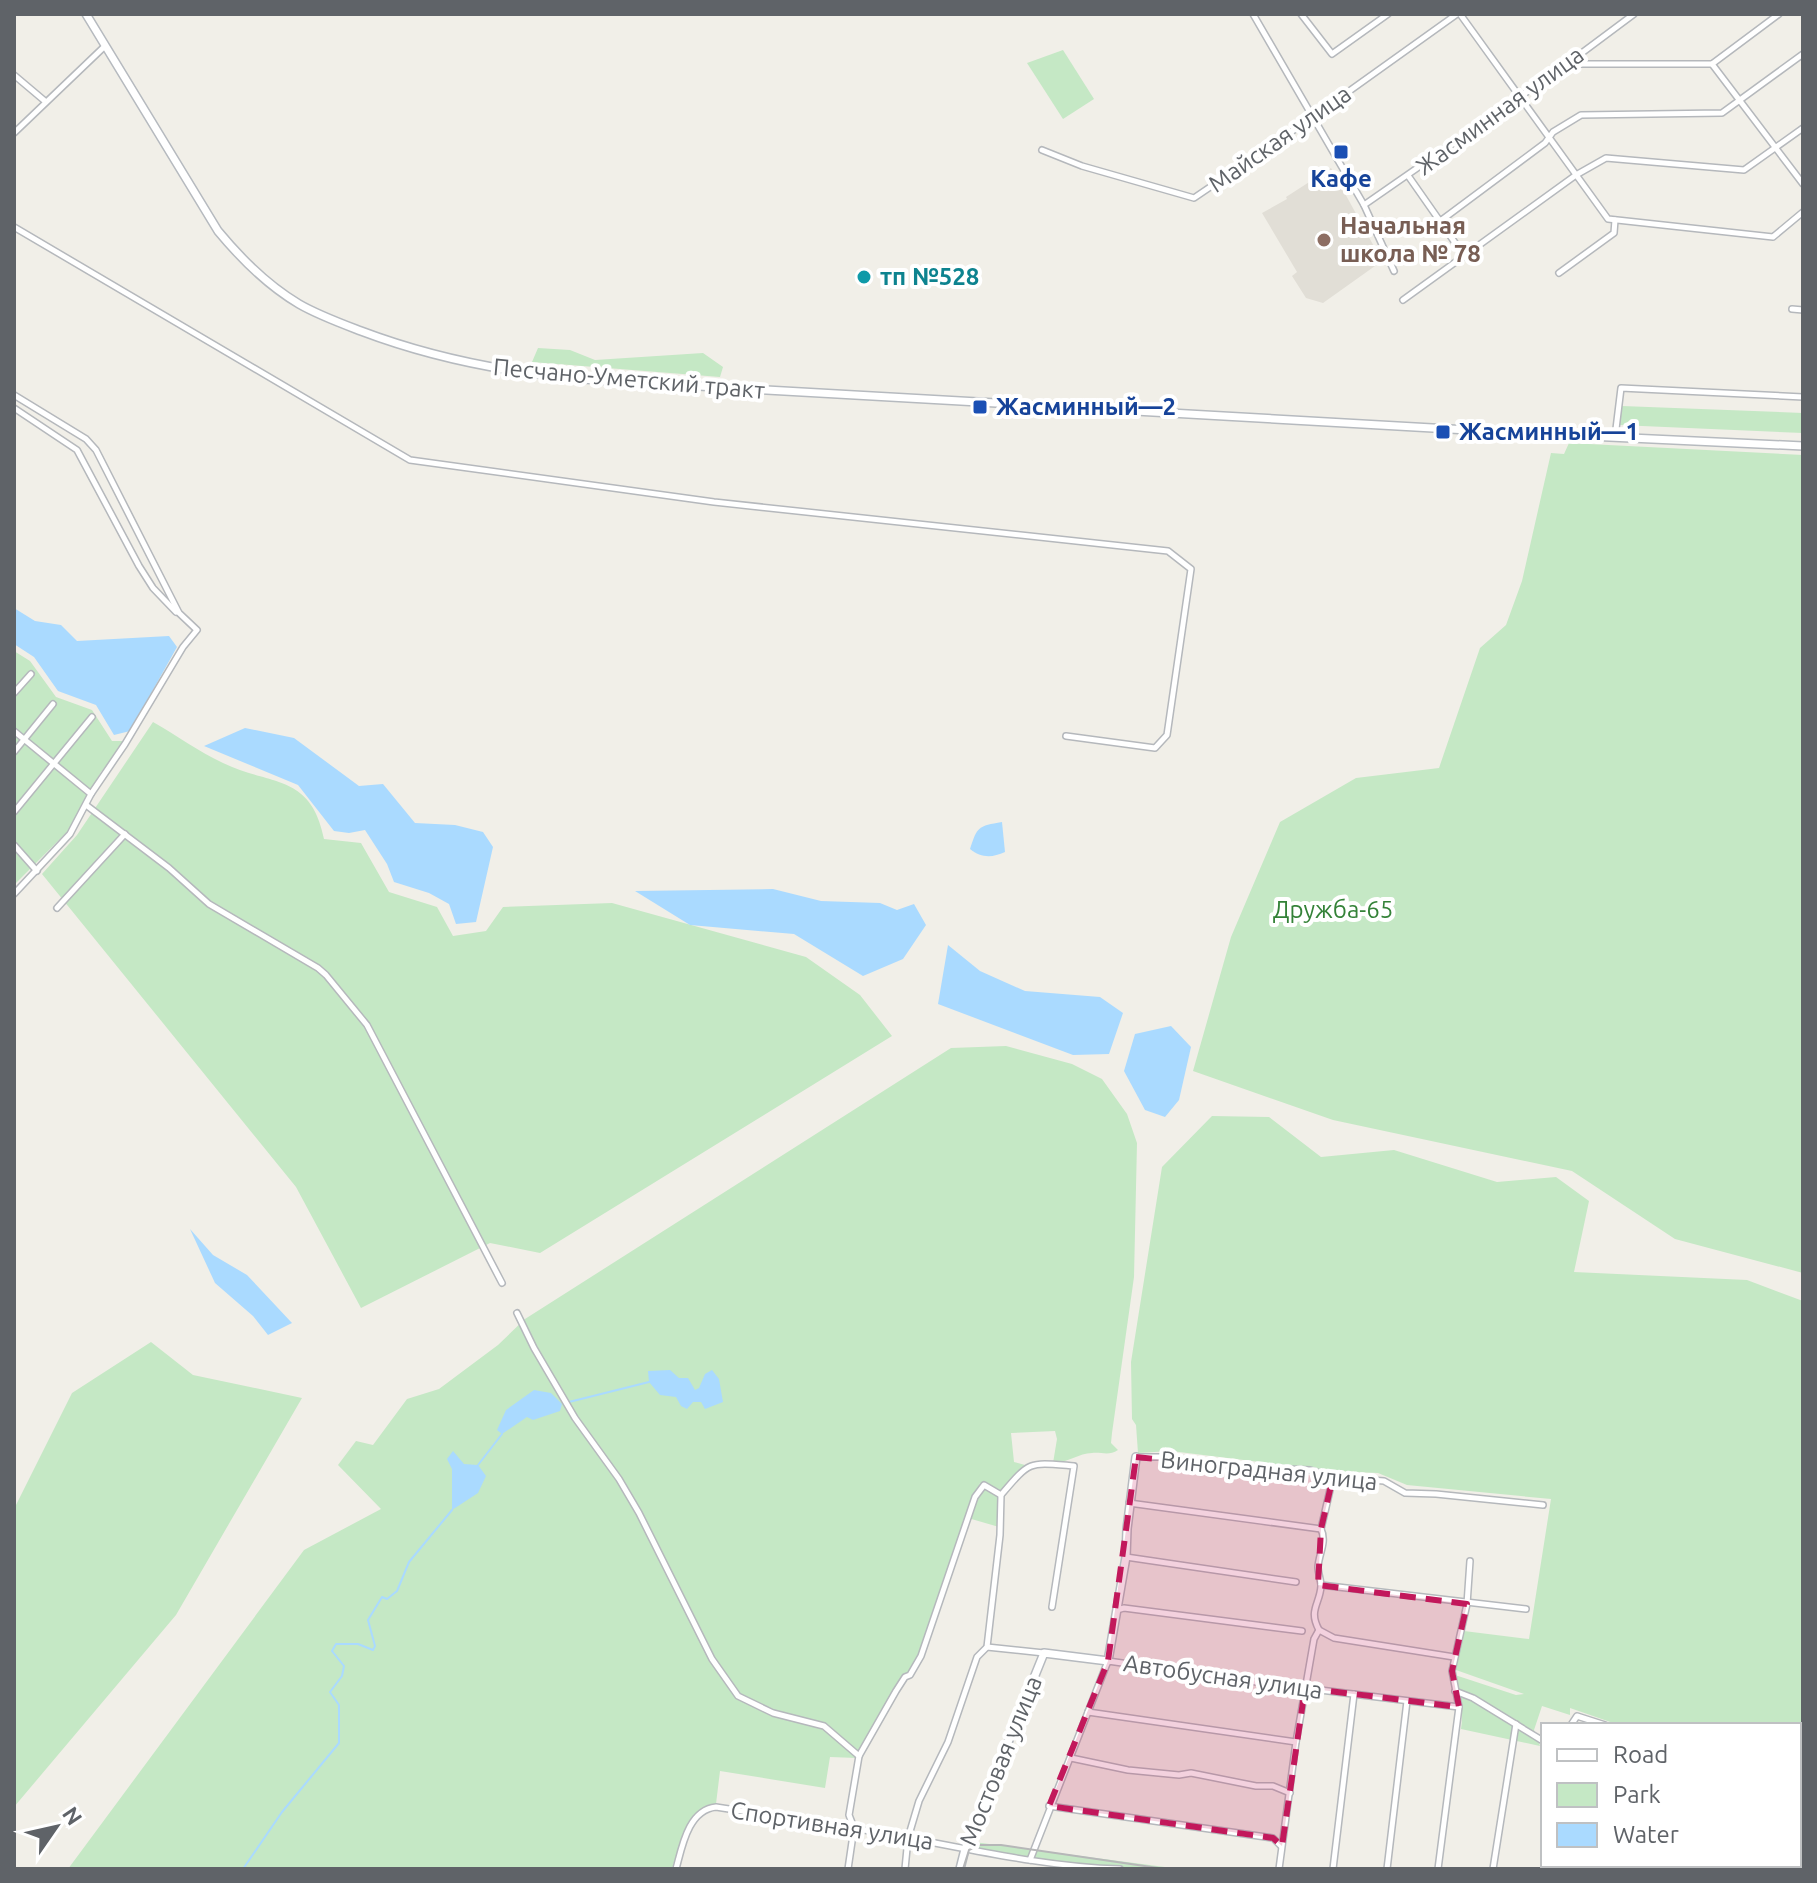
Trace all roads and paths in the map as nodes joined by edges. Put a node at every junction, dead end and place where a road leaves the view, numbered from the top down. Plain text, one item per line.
1 (86, 14) edge
2 (1253, 14) edge
3 (1301, 14) edge
4 (1388, 14) edge
5 (1458, 14) edge
6 (1634, 14) edge
7 (1779, 14) edge
8 (106, 45) junction
9 (1803, 54) edge
10 (1567, 64) junction
11 (1712, 64) junction
12 (14, 75) edge
13 (1521, 97) junction
14 (1740, 101) junction
15 (46, 102) junction
16 (1313, 117) junction
17 (1803, 128) edge
18 (14, 133) edge
19 (1549, 137) junction
20 (1775, 148) junction
21 (1042, 150) dead end
22 (1576, 175) junction
23 (1409, 177) junction
24 (1803, 184) edge
25 (1364, 205) junction
26 (1803, 212) edge
27 (1615, 220) junction
28 (1439, 222) junction
29 (14, 227) edge
30 (1465, 257) junction
31 (1394, 271) dead end
32 (1559, 273) dead end
33 (1403, 300) dead end
34 (1792, 309) dead end
35 (1803, 310) edge
36 (14, 395) edge
37 (1803, 397) edge
38 (14, 408) edge
39 (1615, 437) junction
40 (1803, 446) edge
41 (179, 613) junction
42 (31, 674) dead end
43 (14, 693) edge
44 (53, 704) dead end
45 (92, 717) dead end
46 (14, 731) edge
47 (1066, 736) dead end
48 (24, 739) junction
49 (14, 752) edge
50 (53, 764) junction
51 (91, 794) junction
52 (86, 805) junction
53 (14, 812) edge
54 (125, 834) junction
55 (14, 845) edge
56 (37, 871) junction
57 (14, 894) edge
58 (57, 908) dead end
59 (502, 1283) dead end
60 (517, 1313) dead end
61 (1136, 1457) joint
62 (1333, 1477) junction
63 (1001, 1495) junction
64 (1129, 1503) junction
65 (1543, 1505) dead end
66 (1321, 1529) junction
67 (1126, 1557) junction
68 (1470, 1561) dead end
69 (1296, 1582) dead end
70 (1321, 1585) junction
71 (1467, 1604) junction
72 (1052, 1607) dead end
73 (1526, 1609) dead end
74 (1116, 1610) junction
75 (1319, 1630) junction
76 (1302, 1631) dead end
77 (987, 1647) junction
78 (1044, 1653) junction
79 (1454, 1657) junction
80 (1108, 1661) junction
81 (1455, 1691) junction
82 (1305, 1692) junction
83 (1354, 1694) junction
84 (1407, 1701) junction
85 (1459, 1707) junction
86 (1088, 1712) junction
87 (1572, 1723) edge
88 (1599, 1723) edge
89 (1516, 1724) junction
90 (1541, 1740) edge
91 (1296, 1742) junction
92 (859, 1756) junction
93 (1071, 1758) junction
94 (1290, 1793) junction
95 (1049, 1806) junction
96 (854, 1828) junction
97 (908, 1838) junction
98 (1282, 1846) junction
99 (965, 1849) junction
100 (1030, 1860) junction
101 (676, 1869) edge
102 (848, 1869) edge
103 (905, 1869) edge
104 (960, 1869) edge
105 (1086, 1869) edge
106 (1120, 1869) edge
107 (1279, 1869) edge
108 (1333, 1869) edge
109 (1387, 1869) edge
110 (1438, 1869) edge
111 (1493, 1869) edge

1 - 8 main road, Песчано-Уметский тракт
2 - 16 street
3 - 4 street
5 - 13 street
5 - 16 street, Майская улица
6 - 10 street, Жасминная улица
7 - 11 street
8 - 15 street
8 - 39 main road, Песчано-Уметский тракт
9 - 14 street
10 - 11 street
10 - 13 street, Жасминная улица
11 - 14 street
12 - 15 street
13 - 19 street
13 - 23 street, Жасминная улица
14 - 19 street
14 - 20 street
15 - 18 street
16 - 21 street, Майская улица
16 - 25 street
17 - 20 street
19 - 22 street
19 - 28 street
20 - 22 street
20 - 24 street
22 - 27 street
22 - 30 street
23 - 25 street, Жасминная улица
23 - 28 street
25 - 31 street
26 - 27 street
27 - 32 street
28 - 30 street
29 - 47 street
30 - 33 street
34 - 35 street
36 - 41 street
37 - 39 street
38 - 41 street
39 - 40 main road, Песчано-Уметский тракт
41 - 51 street
42 - 43 street
44 - 48 street
45 - 50 street
46 - 48 street
48 - 49 street
48 - 50 street
50 - 51 street
50 - 53 street
51 - 52 street
52 - 54 street
52 - 56 street
54 - 58 street
54 - 59 street
55 - 56 street
56 - 57 street
60 - 92 street
61 - 62 street, Виноградная улица
61 - 64 main road
62 - 65 street, Виноградная улица
62 - 66 street
63 - 72 street
63 - 77 street
63 - 92 street
64 - 66 street
64 - 67 main road
66 - 70 street
67 - 69 street
67 - 74 main road
68 - 71 street
70 - 71 street
70 - 75 street
71 - 73 street
71 - 79 street
74 - 76 street
74 - 80 main road
75 - 79 street
75 - 82 street
77 - 78 street, Автобусная улица
77 - 97 street
78 - 80 main road, Автобусная улица
78 - 99 main road, Мостовая улица
79 - 81 street
80 - 82 street, Автобусная улица
80 - 86 street
81 - 85 street
81 - 89 street
82 - 83 street, Автобусная улица
82 - 91 street
83 - 84 street, Автобусная улица
83 - 108 street
84 - 85 street, Автобусная улица
84 - 109 street
85 - 110 street
86 - 91 street
86 - 93 street
87 - 88 street
89 - 90 street
89 - 111 street
91 - 94 street
92 - 96 street
93 - 94 street
93 - 95 street
94 - 98 street
95 - 98 street
95 - 100 street
96 - 97 street, Спортивная улица
96 - 101 street, Спортивная улица
96 - 102 street
97 - 99 street, Спортивная улица
97 - 103 street
98 - 107 street
99 - 100 street, Спортивная улица
99 - 104 main road, Мостовая улица
100 - 105 street, Спортивная улица
105 - 106 street, Спортивная улица

